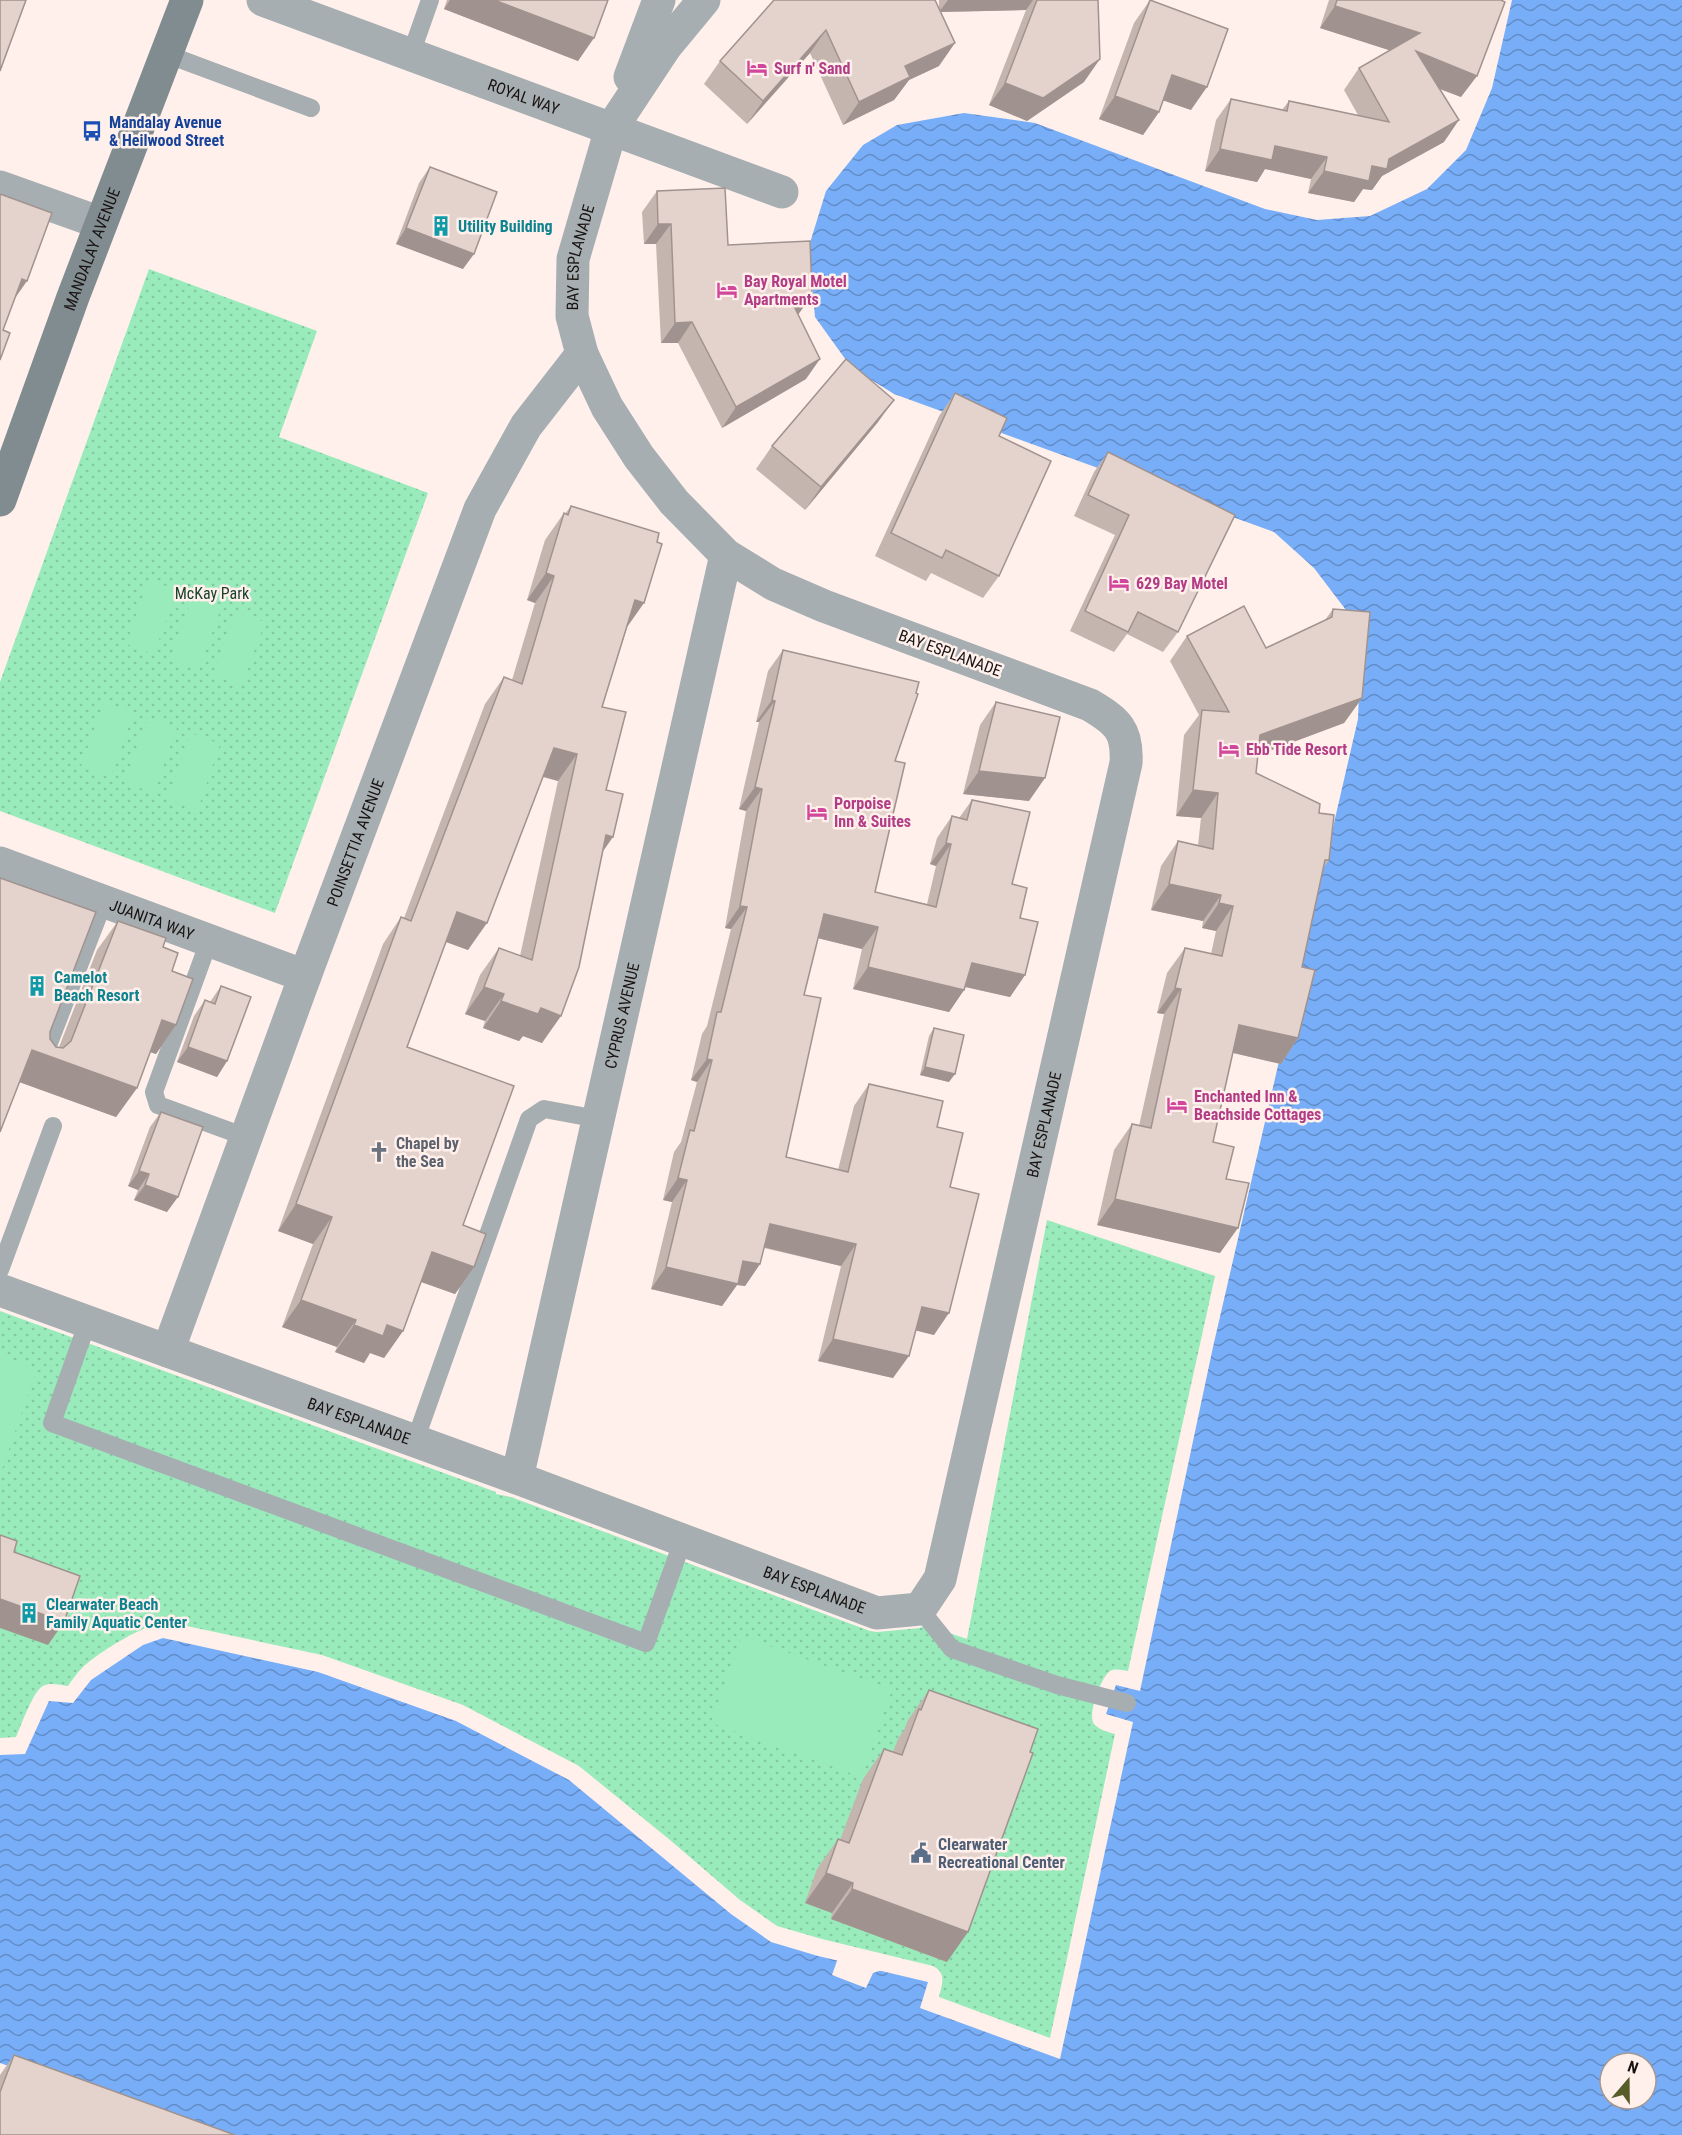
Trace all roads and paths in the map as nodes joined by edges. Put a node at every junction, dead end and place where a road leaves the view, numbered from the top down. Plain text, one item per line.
1 (187, 0) edge
2 (430, 0) edge
3 (659, 0) edge
4 (704, 0) edge
5 (277, 2) edge
6 (166, 54) junction
7 (411, 54) junction
8 (311, 108) dead end
9 (611, 129) junction
10 (0, 187) edge
11 (782, 192) dead end
12 (101, 223) junction
13 (582, 354) junction
14 (0, 500) edge
15 (726, 555) junction
16 (0, 863) edge
17 (104, 901) junction
18 (209, 940) junction
19 (305, 976) junction
20 (40, 1066) edge
21 (598, 1119) junction
22 (53, 1126) dead end
23 (246, 1137) junction
24 (0, 1270) edge
25 (0, 1290) edge
26 (88, 1321) junction
27 (168, 1351) junction
28 (415, 1441) junction
29 (517, 1478) junction
30 (683, 1540) junction
31 (920, 1609) junction
32 (1127, 1703) dead end

1 - 6 street, MANDALAY AVENUE
2 - 7 lane
3 - 9 street
4 - 9 street, BAY ESPLANADE
5 - 7 street, ROYAL WAY
6 - 8 lane
6 - 12 street, MANDALAY AVENUE
7 - 9 street, ROYAL WAY
9 - 11 street, ROYAL WAY
9 - 13 street, BAY ESPLANADE
10 - 12 street
12 - 14 street, MANDALAY AVENUE
13 - 15 street, BAY ESPLANADE
13 - 19 street, POINSETTIA AVENUE
15 - 21 street, CYPRUS AVENUE
15 - 31 street, BAY ESPLANADE
16 - 17 street, JUANITA WAY
17 - 18 street, JUANITA WAY
17 - 20 lane
18 - 19 street, JUANITA WAY
18 - 23 lane
19 - 23 street, POINSETTIA AVENUE
21 - 28 lane
21 - 29 street, CYPRUS AVENUE
22 - 24 lane
23 - 27 street, POINSETTIA AVENUE
25 - 26 street, BAY ESPLANADE
26 - 27 street, BAY ESPLANADE
26 - 30 lane
27 - 28 street, BAY ESPLANADE
28 - 29 street, BAY ESPLANADE
29 - 30 street, BAY ESPLANADE
30 - 31 street, BAY ESPLANADE
31 - 32 lane

